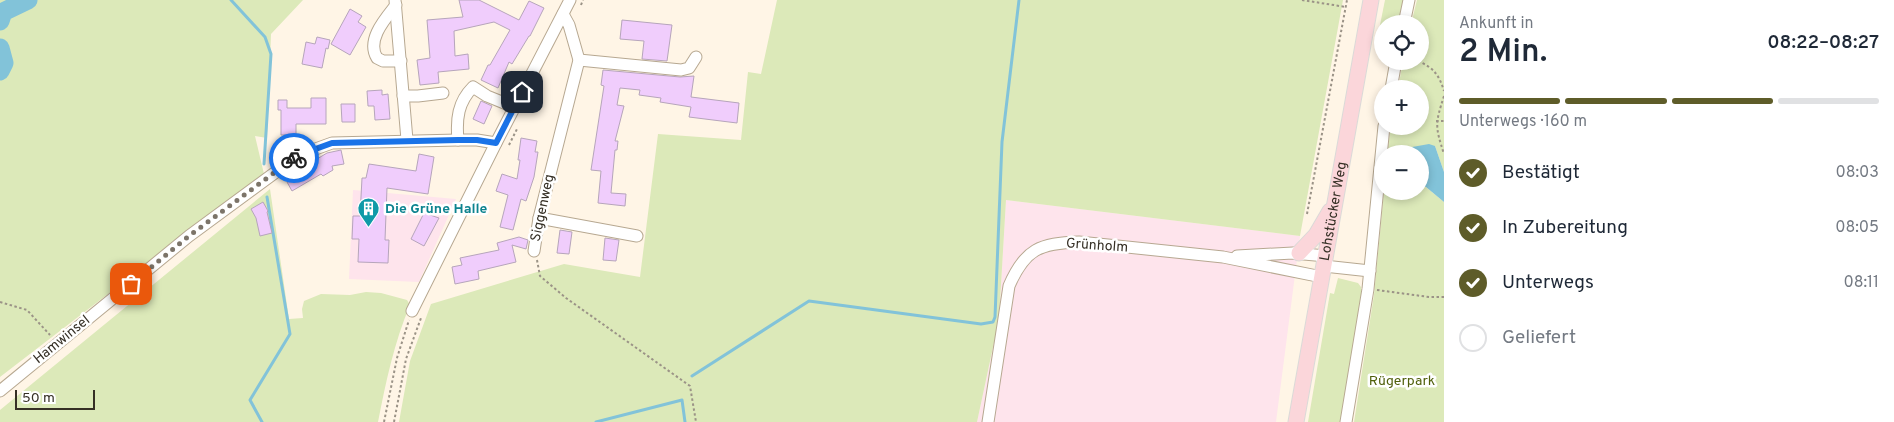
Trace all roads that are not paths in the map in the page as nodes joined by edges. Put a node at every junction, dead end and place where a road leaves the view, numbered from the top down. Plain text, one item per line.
1 (570, 0) edge
2 (1371, 0) edge
3 (1409, 0) edge
4 (396, 3) edge
5 (563, 14) junction
6 (1406, 15) edge
7 (696, 57) dead end
8 (400, 60) junction
9 (579, 60) junction
10 (443, 93) dead end
11 (403, 96) junction
12 (514, 108) junction
13 (1383, 135) edge
14 (407, 140) junction
15 (458, 140) junction
16 (496, 143) junction
17 (1335, 203) junction
18 (539, 218) junction
19 (637, 236) dead end
20 (534, 251) road end
21 (1298, 254) junction
22 (1223, 257) junction
23 (1324, 266) junction
24 (1370, 271) junction
25 (412, 312) road end
26 (0, 392) edge
27 (988, 422) edge
28 (1296, 422) edge
29 (1346, 422) edge

1 - 5 street
2 - 17 main road, Lohstücker Weg
3 - 6 street
4 - 8 street
4 - 8 street
5 - 9 street
5 - 12 street
7 - 9 street
8 - 11 street
9 - 18 street, Siggenweg
10 - 11 street
11 - 14 street
12 - 15 street
12 - 16 street
13 - 24 street
14 - 15 street, Hamwinsel
14 - 26 street, Hamwinsel
15 - 16 street, Hamwinsel
16 - 25 street
17 - 21 main road
17 - 23 main road, Lohstücker Weg
18 - 19 street
18 - 20 street, Siggenweg
21 - 22 street, Grünholm
21 - 23 street, Grünholm
22 - 23 street, Grünholm
22 - 27 street, Grünholm
23 - 24 street
23 - 28 main road, Lohstücker Weg
24 - 29 street

